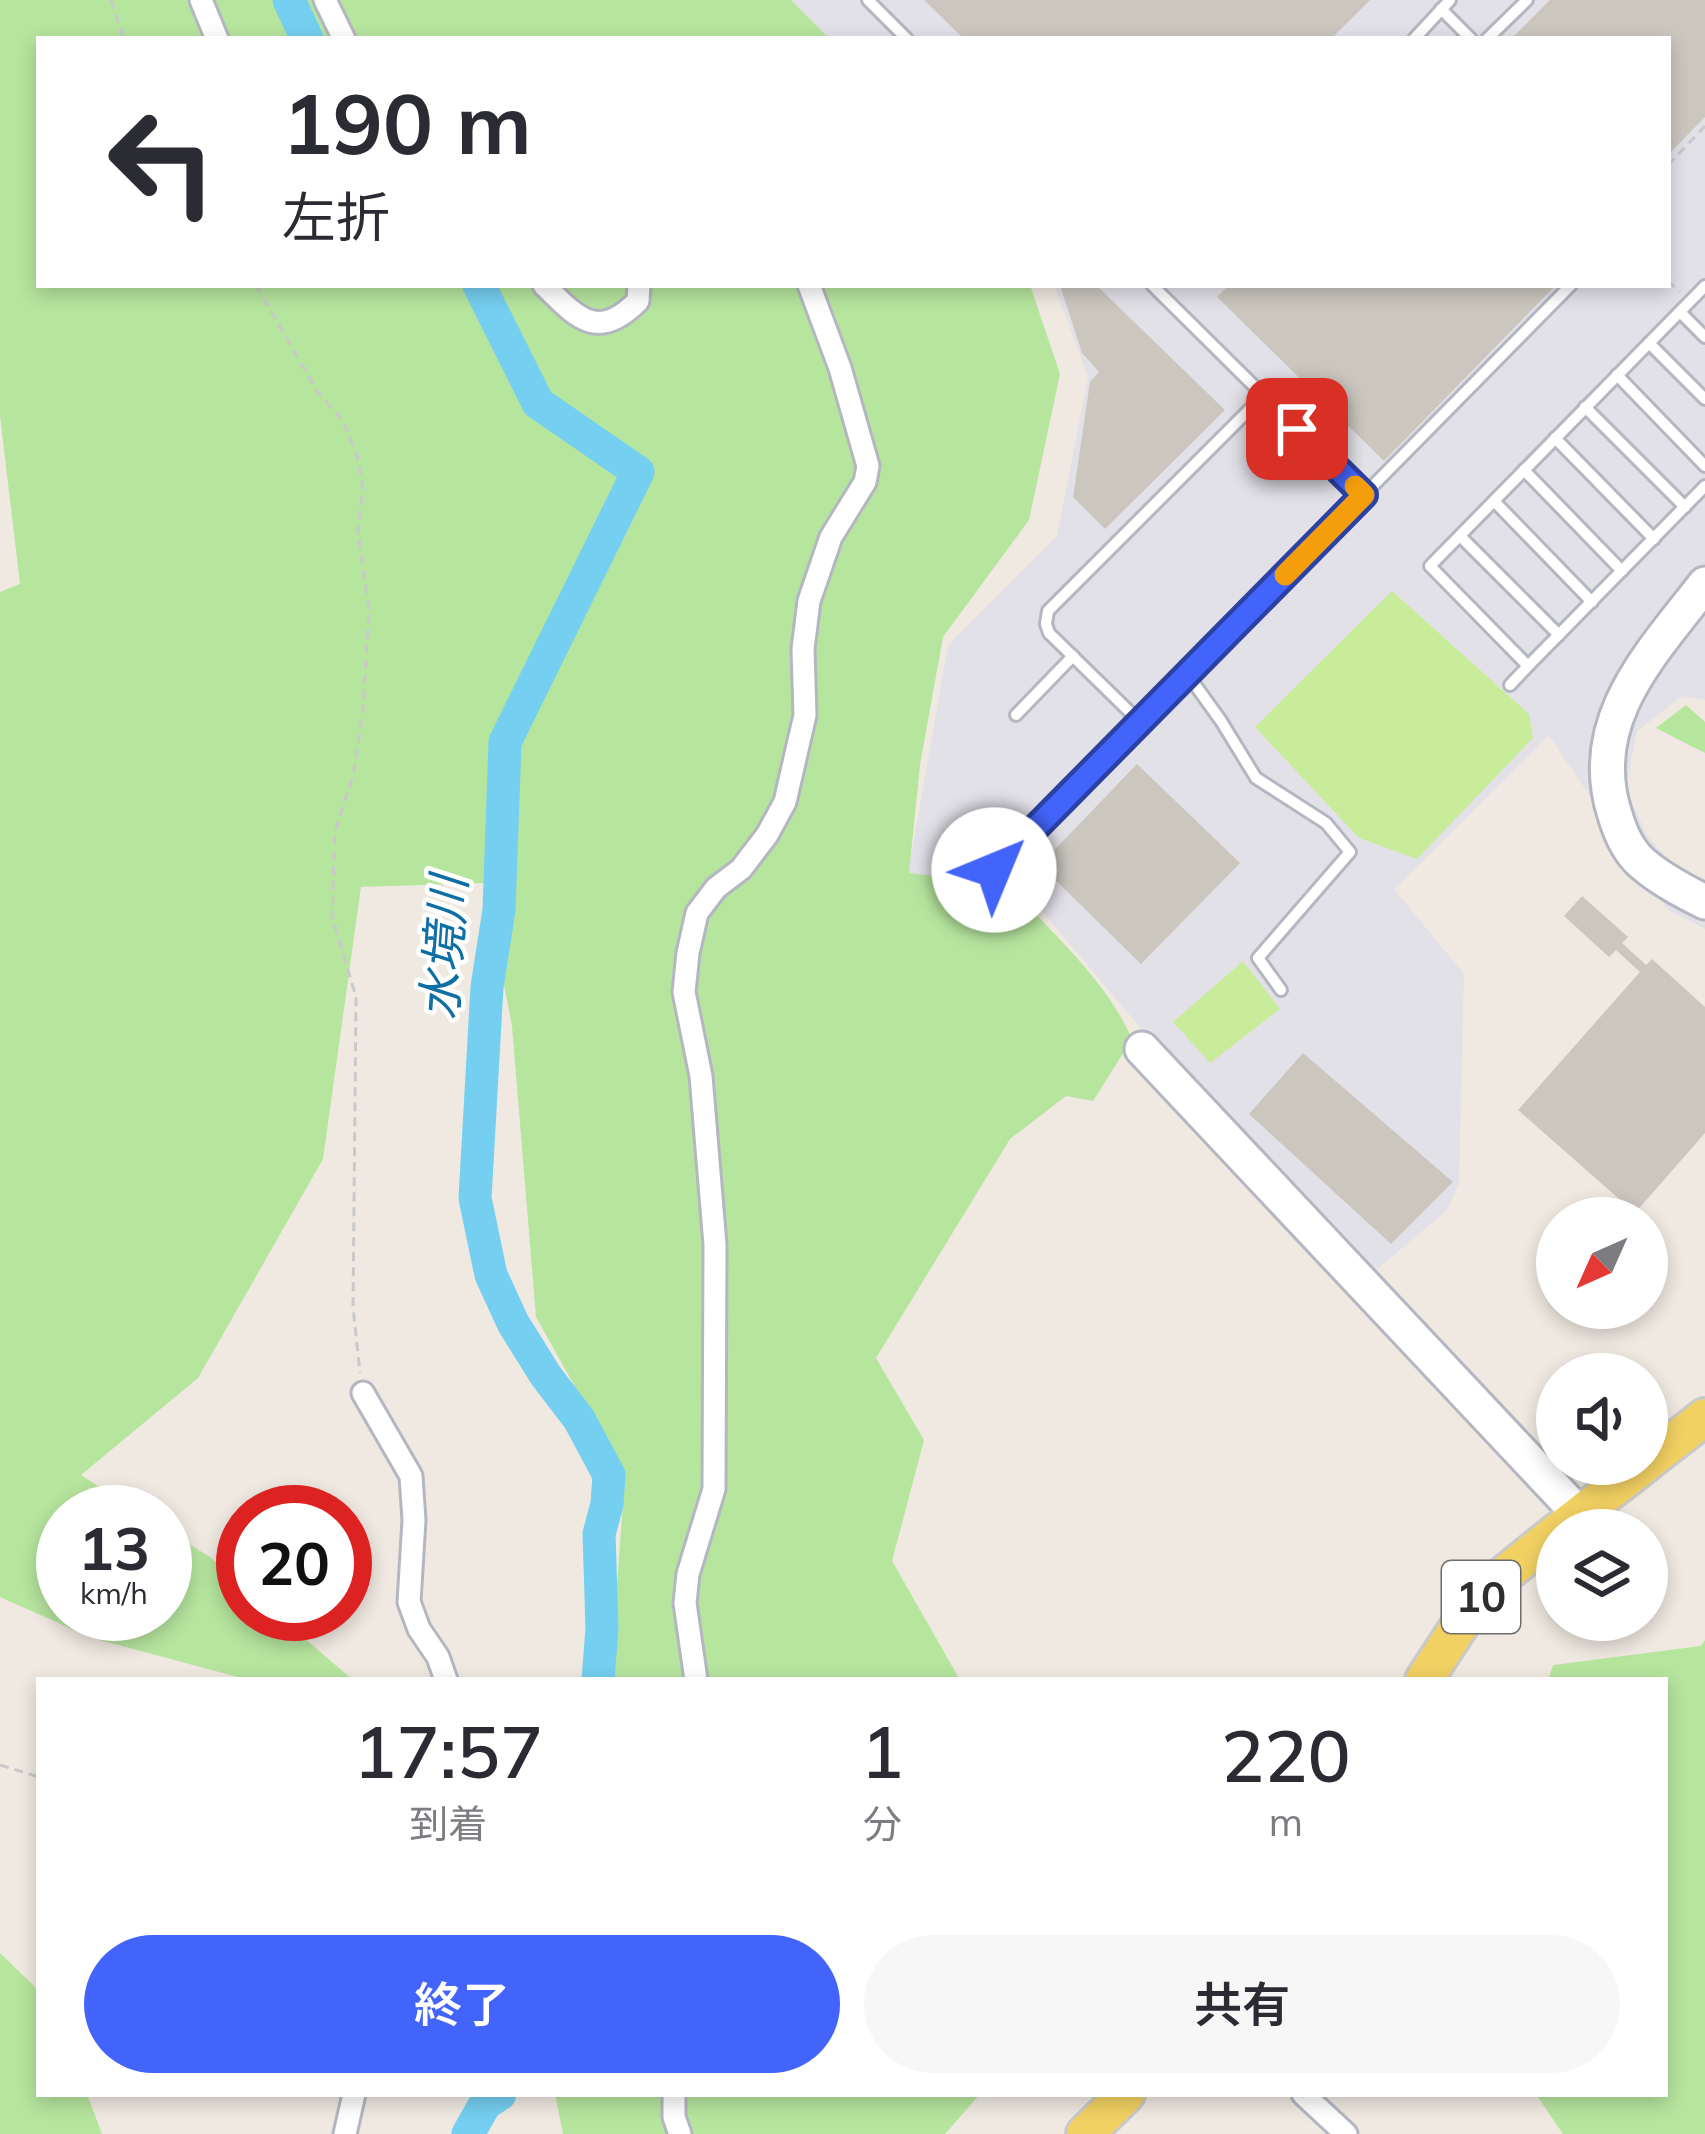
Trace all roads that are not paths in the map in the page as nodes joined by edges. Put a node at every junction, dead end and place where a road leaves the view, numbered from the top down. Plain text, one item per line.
1 (201, 0) edge
2 (325, 0) edge
3 (868, 0) edge
4 (1527, 0) edge
5 (1446, 5) edge
6 (216, 36) edge
7 (343, 36) edge
8 (904, 36) edge
9 (1417, 36) edge
10 (1469, 36) edge
11 (1490, 36) edge
12 (1705, 286) edge
13 (547, 288) edge
14 (639, 288) edge
15 (810, 288) edge
16 (1160, 288) edge
17 (1568, 288) edge
18 (1680, 312) junction
19 (1705, 337) edge
20 (1649, 343) junction
21 (1617, 375) junction
22 (1263, 396) junction
23 (1705, 399) edge
24 (1586, 407) junction
25 (1555, 438) junction
26 (1705, 466) edge
27 (1524, 470) junction
28 (1705, 485) edge
29 (1364, 495) junction
30 (1493, 501) junction
31 (1684, 507) junction
32 (1460, 536) junction
33 (1654, 538) junction
34 (1622, 571) junction
35 (1705, 584) edge
36 (1592, 602) junction
37 (1559, 635) junction
38 (1072, 656) junction
39 (1528, 666) junction
40 (1188, 675) junction
41 (1510, 685) dead end
42 (1016, 715) dead end
43 (1141, 723) junction
44 (994, 870) dead end
45 (1705, 902) edge
46 (1281, 990) dead end
47 (1142, 1049) dead end
48 (363, 1393) road end
49 (1705, 1417) edge
50 (1668, 1446) edge
51 (1618, 1485) edge
52 (1551, 1509) edge
53 (1588, 1509) edge
54 (1536, 1548) edge
55 (445, 1677) edge
56 (696, 1677) edge
57 (1426, 1677) edge
58 (353, 2097) edge
59 (674, 2097) edge
60 (1123, 2097) edge
61 (1306, 2097) edge
62 (345, 2134) edge
63 (680, 2134) edge
64 (1085, 2134) edge
65 (1346, 2134) edge

1 - 6 street
2 - 7 street
3 - 8 lane
4 - 11 lane
5 - 9 lane
5 - 10 lane
12 - 18 lane
13 - 14 street
15 - 56 street
16 - 22 lane
17 - 29 lane
18 - 19 lane
18 - 20 lane
20 - 21 lane
20 - 23 lane
21 - 24 lane
21 - 26 lane
22 - 29 lane
22 - 38 lane
24 - 25 lane
24 - 31 lane
25 - 27 lane
25 - 33 lane
27 - 30 lane
27 - 34 lane
28 - 31 lane
29 - 40 lane
30 - 32 lane
30 - 36 lane
31 - 33 lane
32 - 37 lane
32 - 39 lane
33 - 34 lane
34 - 36 lane
35 - 45 street
36 - 37 lane
37 - 39 lane
38 - 42 lane
38 - 43 lane
39 - 41 lane
40 - 43 lane
40 - 46 lane
43 - 44 lane
47 - 52 street
48 - 55 street
49 - 50 main road, 10
51 - 53 main road, 10
54 - 57 main road, 10
58 - 62 street
59 - 63 street
60 - 64 main road
61 - 65 street

